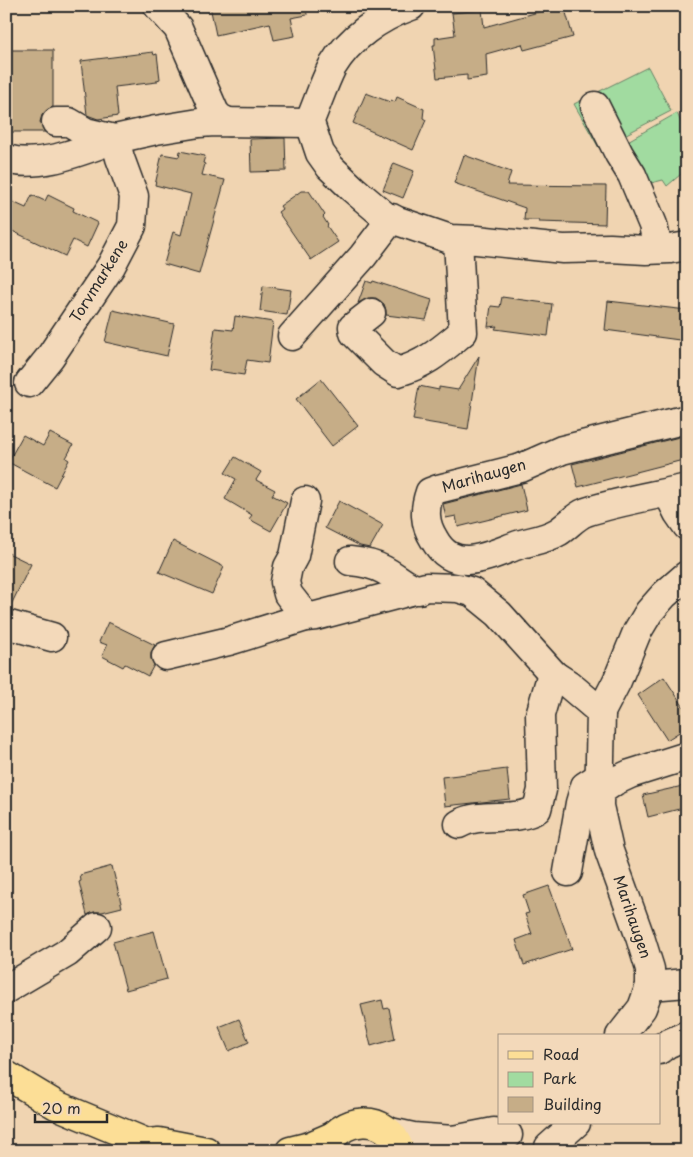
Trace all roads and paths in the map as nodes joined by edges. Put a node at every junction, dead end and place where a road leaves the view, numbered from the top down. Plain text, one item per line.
1 (158, 6) edge
2 (411, 6) edge
3 (595, 106) dead end
4 (56, 122) dead end
5 (228, 122) junction
6 (310, 123) junction
7 (109, 132) junction
8 (6, 159) edge
9 (392, 218) junction
10 (458, 240) junction
11 (687, 246) edge
12 (658, 249) junction
13 (371, 313) dead end
14 (292, 336) dead end
15 (29, 384) dead end
16 (687, 419) edge
17 (677, 490) edge
18 (306, 501) dead end
19 (687, 526) edge
20 (350, 560) dead end
21 (687, 575) edge
22 (419, 590) junction
23 (306, 617) junction
24 (6, 624) edge
25 (52, 637) dead end
26 (166, 656) dead end
27 (554, 675) junction
28 (602, 712) junction
29 (687, 756) edge
30 (599, 785) junction
31 (459, 824) dead end
32 (568, 872) dead end
33 (97, 927) dead end
34 (687, 983) edge
35 (650, 986) junction
36 (6, 989) edge
37 (622, 1034) edge
38 (687, 1035) edge
39 (660, 1049) edge
40 (6, 1075) edge
41 (575, 1124) edge
42 (518, 1136) edge
43 (395, 1142) edge
44 (328, 1143) edge
45 (140, 1145) edge
46 (206, 1151) edge
47 (290, 1151) edge
48 (484, 1151) edge
49 (549, 1151) edge

1 - 5 street
2 - 6 street
3 - 12 street
4 - 7 street
5 - 6 street
5 - 7 street
6 - 9 street
7 - 8 street
7 - 15 street, Torvmarkene
9 - 10 street
9 - 14 street
10 - 12 street
10 - 13 street
11 - 12 street
16 - 17 street, Marihaugen
17 - 19 street, Marihaugen
18 - 23 street
20 - 22 street
21 - 28 street, Marihaugen
22 - 23 street
22 - 27 street
23 - 26 street
24 - 25 street
27 - 28 street
27 - 31 street
28 - 30 street, Marihaugen
29 - 30 street
30 - 32 street
30 - 35 street, Marihaugen
33 - 36 street
34 - 35 street
35 - 37 street, Marihaugen
38 - 39 street
40 - 45 main road
41 - 49 street
42 - 43 street
42 - 48 street
43 - 44 main road
44 - 47 main road
45 - 46 main road

